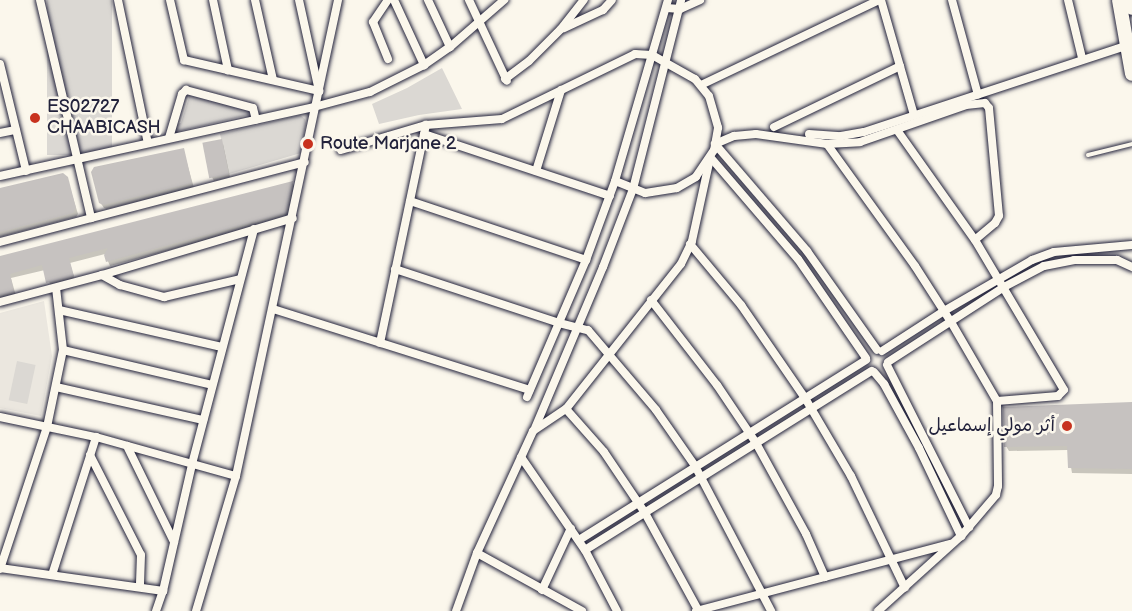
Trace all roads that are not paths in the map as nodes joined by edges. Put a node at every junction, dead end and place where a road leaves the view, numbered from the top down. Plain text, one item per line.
1 (40, 0) edge
2 (118, 0) edge
3 (170, 0) edge
4 (213, 0) edge
5 (255, 0) edge
6 (299, 0) edge
7 (338, 0) edge
8 (388, 0) edge
9 (394, 0) edge
10 (428, 0) edge
11 (469, 0) edge
12 (504, 0) edge
13 (584, 0) edge
14 (612, 0) edge
15 (700, 0) edge
16 (880, 0) edge
17 (952, 0) edge
18 (1068, 0) edge
19 (1119, 0) edge
20 (1130, 0) edge
21 (668, 4) edge
22 (681, 5) edge
23 (1132, 8) edge
24 (480, 22) junction
25 (561, 29) junction
26 (1128, 45) junction
27 (450, 47) junction
28 (652, 55) junction
29 (1082, 58) junction
30 (388, 59) dead end
31 (666, 62) junction
32 (0, 64) edge
33 (424, 65) junction
34 (900, 66) junction
35 (228, 69) junction
36 (1132, 74) edge
37 (273, 80) junction
38 (701, 85) junction
39 (561, 90) junction
40 (3, 91) edge
41 (319, 91) junction
42 (978, 94) junction
43 (314, 107) junction
44 (914, 116) junction
45 (256, 120) junction
46 (774, 127) dead end
47 (16, 130) junction
48 (425, 130) junction
49 (897, 130) junction
50 (0, 133) edge
51 (810, 134) dead end
52 (169, 138) junction
53 (148, 143) junction
54 (716, 144) junction
55 (827, 144) junction
56 (1132, 144) edge
57 (341, 150) dead end
58 (1088, 155) dead end
59 (76, 159) junction
60 (710, 159) junction
61 (305, 162) junction
62 (26, 171) junction
63 (536, 171) junction
64 (0, 176) edge
65 (615, 181) junction
66 (633, 189) junction
67 (610, 196) junction
68 (410, 201) junction
69 (91, 218) junction
70 (293, 218) junction
71 (254, 229) junction
72 (975, 240) junction
73 (0, 242) edge
74 (690, 244) junction
75 (1132, 245) edge
76 (1054, 252) junction
77 (586, 260) junction
78 (1056, 262) junction
79 (1132, 267) edge
80 (395, 269) junction
81 (102, 276) junction
82 (999, 278) junction
83 (240, 279) junction
84 (1004, 287) junction
85 (56, 288) junction
86 (651, 300) junction
87 (0, 302) edge
88 (273, 309) junction
89 (59, 310) junction
90 (944, 310) junction
91 (951, 322) junction
92 (559, 323) junction
93 (578, 327) junction
94 (380, 343) junction
95 (222, 347) junction
96 (63, 350) junction
97 (880, 350) junction
98 (608, 353) junction
99 (866, 359) junction
100 (888, 364) junction
101 (873, 371) junction
102 (212, 385) junction
103 (56, 387) junction
104 (805, 398) junction
105 (996, 401) junction
106 (566, 409) junction
107 (812, 409) junction
108 (0, 417) edge
109 (203, 420) junction
110 (47, 427) junction
111 (533, 431) junction
112 (749, 433) junction
113 (96, 437) junction
114 (756, 443) junction
115 (128, 446) junction
116 (90, 455) junction
117 (521, 457) junction
118 (192, 464) junction
119 (695, 466) junction
120 (236, 476) junction
121 (702, 477) junction
122 (638, 502) junction
123 (645, 513) junction
124 (969, 527) junction
125 (571, 528) junction
126 (961, 536) junction
127 (579, 540) junction
128 (174, 542) junction
129 (954, 543) junction
130 (585, 550) junction
131 (477, 553) junction
132 (891, 559) junction
133 (0, 568) edge
134 (52, 575) junction
135 (825, 577) junction
136 (140, 587) junction
137 (905, 588) junction
138 (542, 590) junction
139 (163, 591) junction
140 (763, 591) junction
141 (697, 610) edge
142 (156, 611) edge
143 (196, 611) edge
144 (456, 611) edge
145 (582, 611) edge
146 (617, 611) edge
147 (771, 611) edge
148 (878, 611) edge

1 - 59 street
2 - 53 street
3 - 35 street
4 - 35 street
5 - 37 street
6 - 41 street
7 - 41 street
8 - 30 street
9 - 33 street
10 - 27 street
11 - 24 street
12 - 24 street
13 - 25 street
14 - 25 street
15 - 22 street
16 - 34 street
16 - 38 street
17 - 42 street
18 - 29 street
19 - 26 highway
20 - 23 highway
21 - 22 street
21 - 28 street
22 - 31 street
24 - 25 street
24 - 27 street
26 - 29 street
26 - 36 highway
27 - 33 street
28 - 31 street
28 - 39 street
28 - 65 street
29 - 42 street
31 - 38 street
31 - 66 street
32 - 40 street
33 - 43 street
34 - 44 street
34 - 46 street
35 - 37 street
37 - 41 street
38 - 54 street
39 - 48 street
39 - 63 street
40 - 47 street
41 - 43 street
42 - 44 street
43 - 45 street
43 - 61 street
44 - 51 street
45 - 52 street
45 - 52 street
47 - 50 street
47 - 62 street
48 - 57 street
48 - 63 street
48 - 68 street
49 - 55 street
49 - 72 street
49 - 72 street
52 - 53 street
53 - 59 street
54 - 55 street
54 - 60 street
54 - 97 street
55 - 90 street
56 - 58 lane
59 - 62 street
59 - 69 street
60 - 66 street
60 - 74 street
60 - 99 street
61 - 69 street
61 - 70 street
62 - 64 street
63 - 67 street
65 - 66 street
65 - 67 street
66 - 93 street
67 - 77 street
68 - 77 street
68 - 80 street
69 - 73 street
70 - 71 street
70 - 88 street
71 - 81 street
71 - 83 street
72 - 82 street
74 - 86 street
74 - 104 street
75 - 76 street
76 - 78 street
76 - 82 street
77 - 92 street
78 - 79 street
78 - 84 street
80 - 92 street
80 - 94 street
81 - 83 street
81 - 85 street
82 - 84 street
82 - 90 street
83 - 95 street
84 - 91 street
84 - 105 street
85 - 87 street
85 - 89 street
86 - 98 street
86 - 112 street
88 - 94 street
88 - 120 street
89 - 95 street
89 - 96 street
90 - 91 street
90 - 97 street
91 - 100 street
91 - 105 street
92 - 93 street
92 - 94 street
93 - 98 street
93 - 111 street
95 - 102 street
96 - 102 street
96 - 103 street
97 - 99 street
97 - 100 street
98 - 106 street
98 - 119 street
99 - 101 street
99 - 104 street
100 - 101 street
100 - 124 street
101 - 107 street
101 - 126 street
102 - 109 street
103 - 109 street
103 - 110 street
104 - 107 street
104 - 112 street
105 - 124 street
106 - 111 street
106 - 122 street
107 - 114 street
107 - 132 street
108 - 110 street
109 - 118 street
110 - 113 street
110 - 133 street
111 - 117 street
112 - 114 street
112 - 119 street
113 - 115 street
113 - 116 street
114 - 121 street
114 - 135 street
115 - 118 street
115 - 128 street
116 - 134 street
116 - 136 street
117 - 125 street
117 - 131 street
118 - 120 street
118 - 128 street
119 - 121 street
119 - 122 street
120 - 143 street
121 - 123 street
121 - 140 street
122 - 123 street
122 - 127 street
123 - 130 street
123 - 141 street
124 - 126 street
125 - 127 street
125 - 138 street
126 - 129 street
127 - 130 street
128 - 139 street
129 - 132 street
129 - 137 street
130 - 146 street
131 - 138 street
131 - 144 street
132 - 135 street
132 - 137 street
133 - 134 street
134 - 136 street
135 - 140 street
136 - 139 street
137 - 148 street
138 - 145 street
139 - 142 street
140 - 141 street
140 - 147 street

